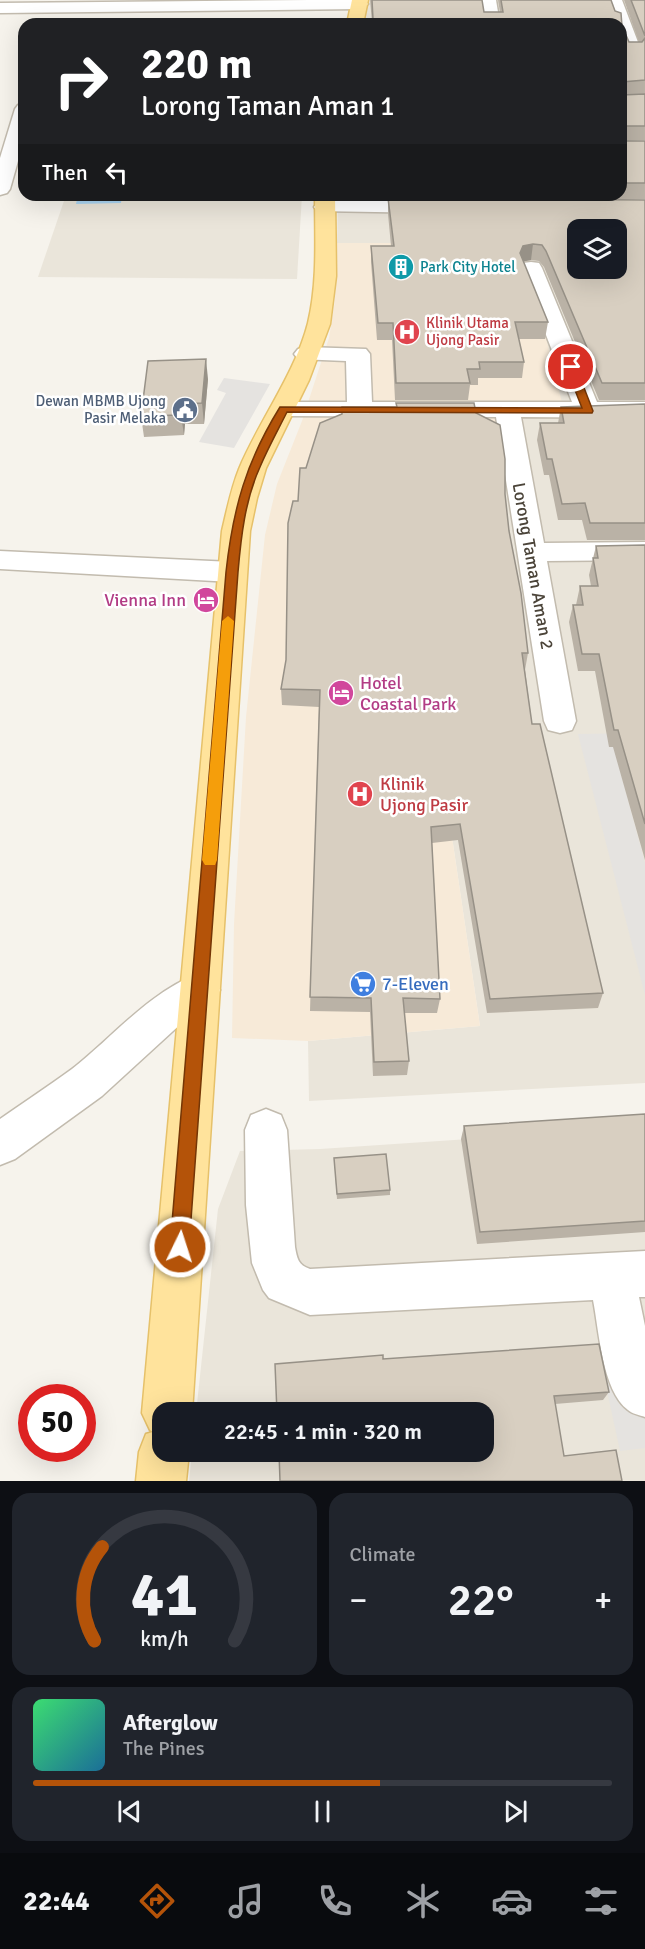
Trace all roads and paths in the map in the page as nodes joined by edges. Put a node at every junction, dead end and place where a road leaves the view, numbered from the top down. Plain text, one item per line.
1 (488, 0) edge
2 (614, 0) edge
3 (360, 2) edge
4 (62, 4) edge
5 (0, 8) edge
6 (56, 18) edge
7 (356, 18) edge
8 (491, 18) edge
9 (621, 18) edge
10 (627, 34) edge
11 (633, 50) edge
12 (18, 123) edge
13 (6, 150) edge
14 (0, 189) edge
15 (324, 201) edge
16 (456, 207) edge
17 (531, 267) dead end
18 (306, 354) junction
19 (284, 409) junction
20 (360, 410) junction
21 (507, 410) junction
22 (645, 410) edge
23 (588, 411) junction
24 (645, 551) edge
25 (531, 552) junction
26 (0, 560) edge
27 (232, 572) junction
28 (560, 721) dead end
29 (200, 990) junction
30 (266, 1130) dead end
31 (0, 1144) edge
32 (628, 1275) edge
33 (645, 1393) edge
34 (168, 1402) edge
35 (163, 1462) edge
36 (161, 1481) edge

1 - 8 street
2 - 9 street
3 - 4 street
3 - 7 main road
4 - 5 street
4 - 6 street
10 - 11 street
12 - 13 street
13 - 14 street
15 - 16 street
15 - 18 main road
17 - 23 street
18 - 19 main road
18 - 20 street
19 - 20 street
19 - 27 main road
20 - 21 street
21 - 23 street
21 - 25 street, Lorong Taman Aman 2
22 - 23 street
24 - 25 street
25 - 28 street, Lorong Taman Aman 2
26 - 27 street
27 - 29 main road
29 - 31 street
29 - 34 main road
30 - 32 street
32 - 33 street
35 - 36 main road

